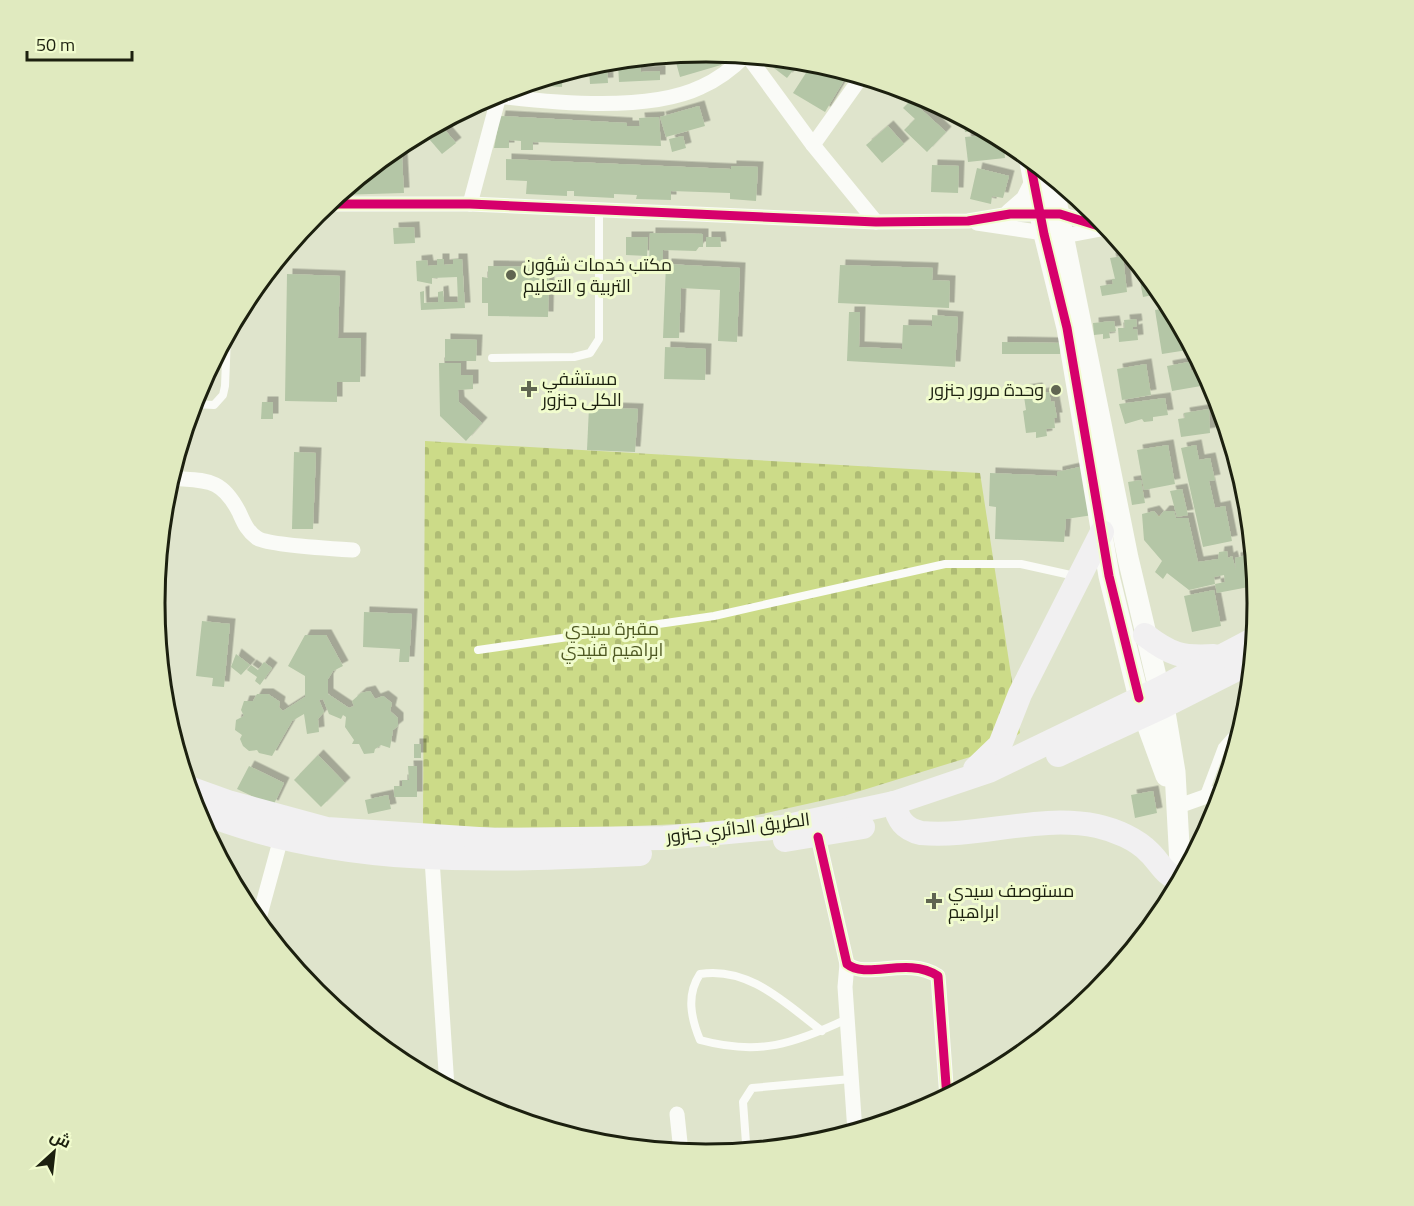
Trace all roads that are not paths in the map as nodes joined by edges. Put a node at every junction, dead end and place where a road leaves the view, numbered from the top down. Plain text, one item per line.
1 (736, 63) edge
2 (754, 64) edge
3 (857, 83) edge
4 (516, 97) edge
5 (495, 105) edge
6 (813, 145) junction
7 (1043, 178) edge
8 (341, 204) edge
9 (470, 204) junction
10 (599, 210) junction
11 (1010, 214) junction
12 (968, 221) junction
13 (876, 222) junction
14 (1052, 225) junction
15 (1097, 227) edge
16 (1097, 227) edge
17 (226, 355) edge
18 (492, 358) dead end
19 (204, 405) edge
20 (180, 479) edge
21 (1107, 524) junction
22 (353, 550) dead end
23 (1079, 577) junction
24 (1145, 635) junction
25 (1247, 643) edge
26 (478, 650) dead end
27 (1219, 656) junction
28 (1245, 664) edge
29 (1151, 702) junction
30 (1232, 736) edge
31 (962, 780) junction
32 (200, 792) edge
33 (1214, 793) edge
34 (1204, 795) junction
35 (1175, 804) junction
36 (896, 811) junction
37 (209, 814) edge
38 (818, 837) junction
39 (281, 838) junction
40 (432, 859) junction
41 (1180, 867) edge
42 (1174, 877) edge
43 (261, 910) edge
44 (847, 964) junction
45 (847, 1019) junction
46 (822, 1031) junction
47 (446, 1078) edge
48 (851, 1079) junction
49 (946, 1089) edge
50 (677, 1114) dead end
51 (854, 1124) edge
52 (680, 1143) edge
53 (746, 1143) dead end

1 - 4 street
2 - 6 street
3 - 6 street
5 - 9 street
6 - 13 street
7 - 11 street
7 - 14 street
8 - 9 street
9 - 10 street
10 - 13 street
10 - 18 lane
11 - 12 street
11 - 14 street
12 - 13 street
12 - 14 street
14 - 15 street
14 - 16 street
14 - 21 street
17 - 19 lane
20 - 22 street
21 - 23 main road
21 - 24 street
21 - 29 street
23 - 26 lane
23 - 31 main road
24 - 27 main road
24 - 29 street
25 - 27 main road, الطريق الدائري جنزور
27 - 29 main road, الطريق الدائري جنزور
28 - 29 main road, الطريق الدائري جنزور
29 - 31 main road, الطريق الدائري جنزور
29 - 35 street
29 - 36 main road, الطريق الدائري جنزور
30 - 34 lane
31 - 36 main road, الطريق الدائري جنزور
32 - 36 main road, الطريق الدائري جنزور
33 - 34 street
34 - 35 street
35 - 41 street
36 - 38 main road, الطريق الدائري جنزور
36 - 42 main road
37 - 39 main road, الطريق الدائري جنزور
38 - 40 main road, الطريق الدائري جنزور
38 - 44 street
39 - 40 main road, الطريق الدائري جنزور
39 - 43 street
40 - 47 street
44 - 45 street
44 - 49 street
45 - 46 lane
45 - 48 street
46 - 46 lane
48 - 51 street
48 - 53 lane
50 - 52 street

